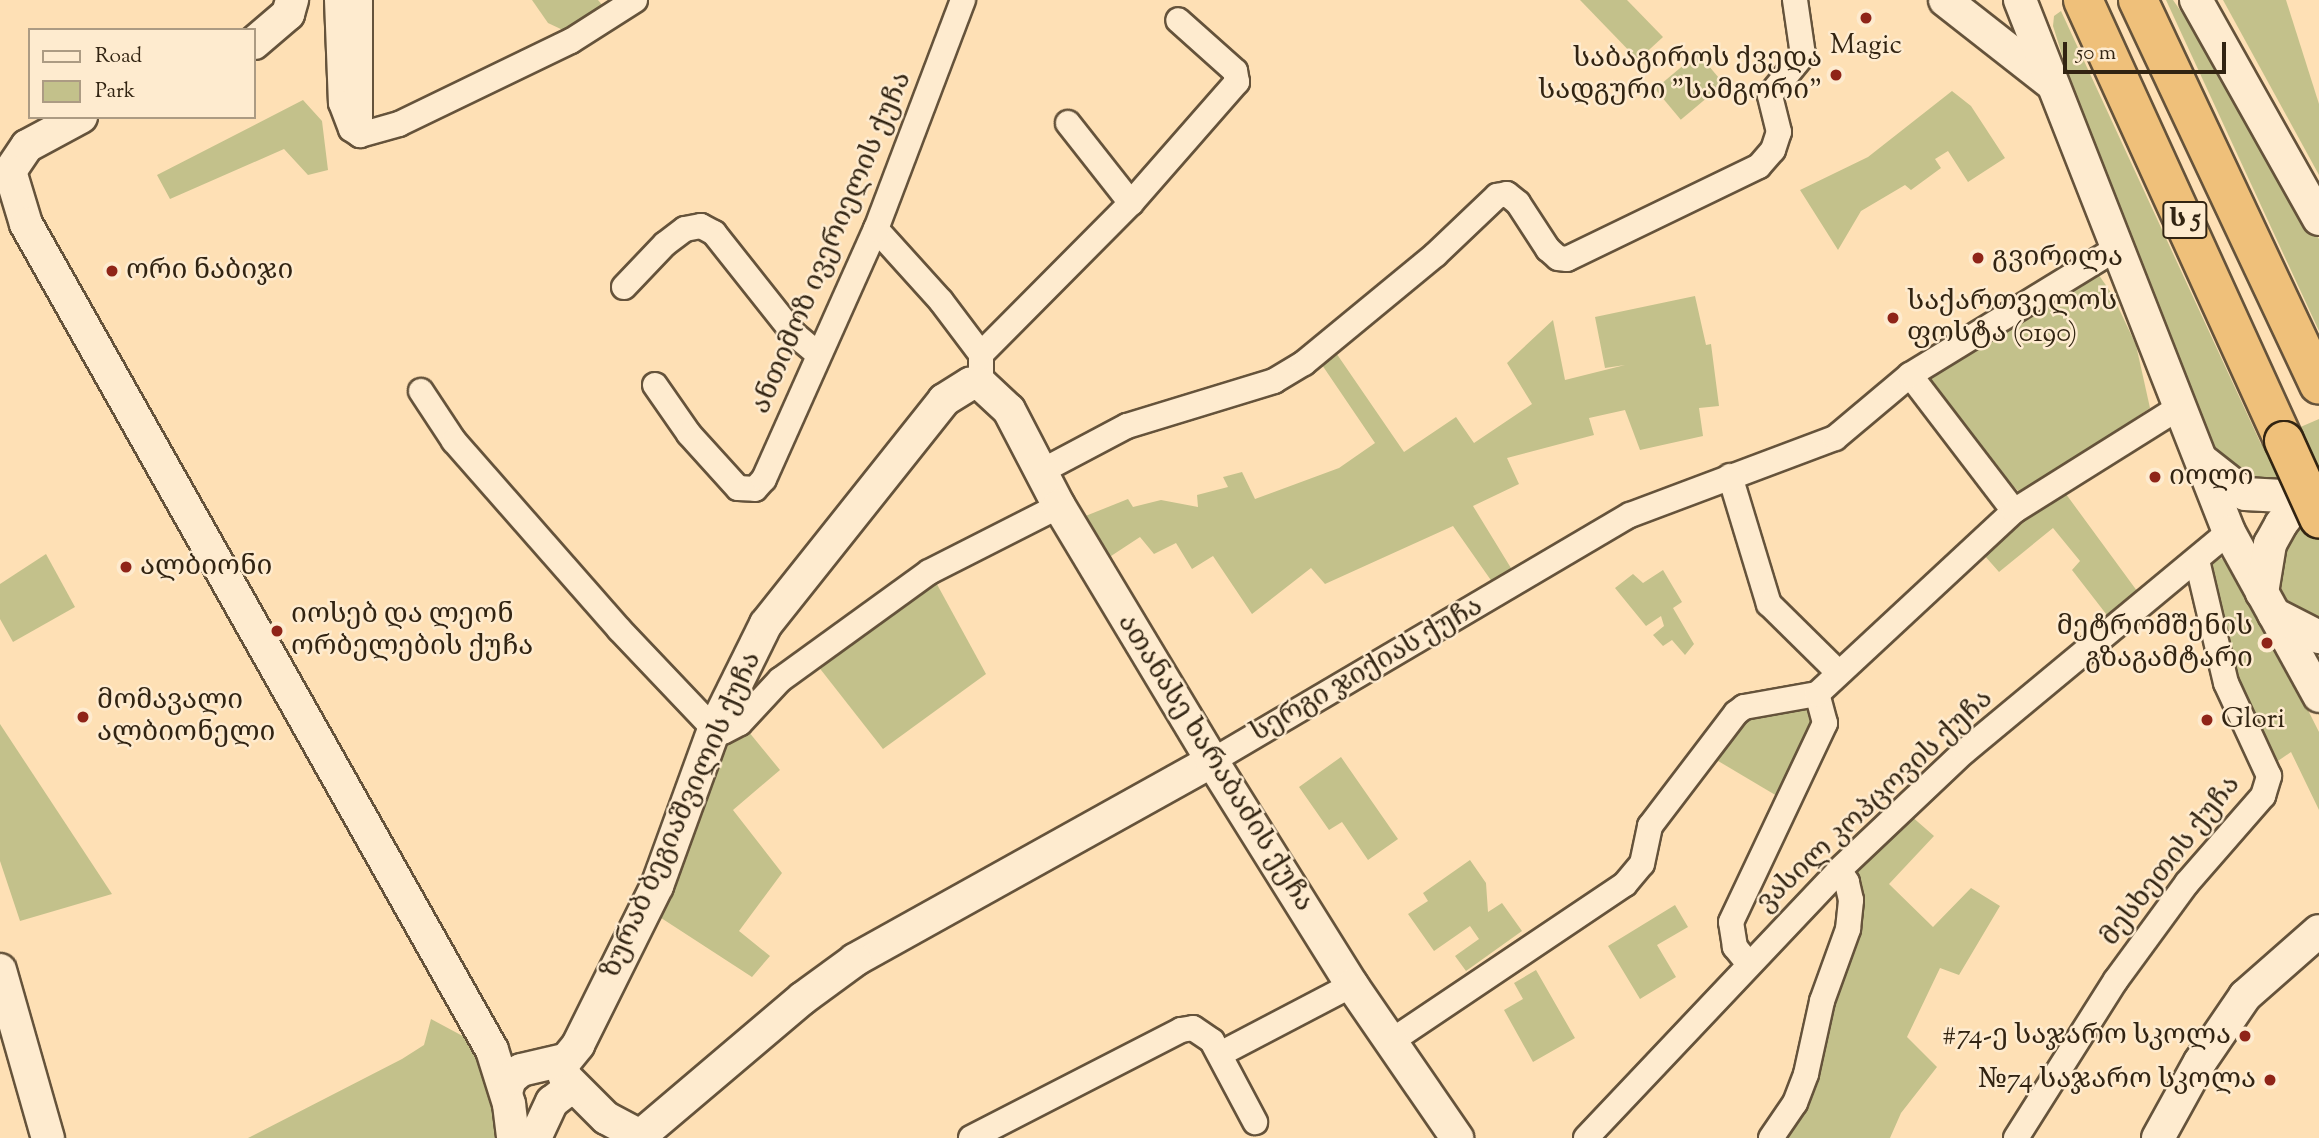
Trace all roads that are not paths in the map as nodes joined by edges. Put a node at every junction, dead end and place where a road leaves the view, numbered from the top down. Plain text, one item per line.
1 (292, 0) edge
2 (337, 0) edge
3 (360, 0) edge
4 (635, 0) edge
5 (963, 0) edge
6 (1795, 0) edge
7 (1945, 0) edge
8 (2020, 0) edge
9 (2083, 0) edge
10 (2138, 0) edge
11 (2196, 0) edge
12 (1178, 20) dead end
13 (256, 41) edge
14 (2052, 83) junction
15 (77, 119) edge
16 (1068, 123) dead end
17 (360, 135) junction
18 (5, 170) edge
19 (1131, 203) junction
20 (2319, 219) edge
21 (876, 229) junction
22 (2118, 248) junction
23 (624, 287) dead end
24 (818, 354) junction
25 (981, 369) junction
26 (1910, 374) junction
27 (655, 384) dead end
28 (2319, 385) edge
29 (421, 391) dead end
30 (2180, 407) junction
31 (2203, 461) junction
32 (1040, 472) junction
33 (1730, 476) junction
34 (2313, 501) edge
35 (1059, 506) junction
36 (2014, 511) junction
37 (2229, 532) junction
38 (2197, 560) junction
39 (2268, 603) junction
40 (2319, 637) edge
41 (1838, 672) junction
42 (1817, 694) junction
43 (2319, 696) edge
44 (714, 729) junction
45 (1212, 761) junction
46 (1839, 870) junction
47 (2316, 934) edge
48 (1748, 963) junction
49 (0, 970) edge
50 (1352, 985) junction
51 (1390, 1042) junction
52 (492, 1050) junction
53 (1220, 1055) junction
54 (549, 1081) junction
55 (508, 1098) junction
56 (1255, 1122) dead end
57 (641, 1137) edge
58 (48, 1138) edge
59 (513, 1138) edge
60 (535, 1138) edge
61 (971, 1138) edge
62 (1457, 1138) edge
63 (1586, 1138) edge
64 (1771, 1138) edge
65 (2016, 1138) edge
66 (2158, 1138) edge

1 - 13 street
2 - 17 street
3 - 17 street
4 - 17 street
5 - 21 street, ანთიმოზ ივერიელის ქუჩა
6 - 32 street
7 - 14 street
8 - 14 street
9 - 34 highway, ს 5, bridge
10 - 28 highway, ს 5
11 - 20 street
12 - 19 street, ზურაბ ბეგიაშვილის ქუჩა
14 - 22 street
15 - 18 street
16 - 19 street
18 - 52 street
19 - 25 street, ზურაბ ბეგიაშვილის ქუჩა
21 - 24 street, ანთიმოზ ივერიელის ქუჩა
21 - 25 street, ათანასე ხარაბაძის ქუჩა
22 - 26 street, სერგი ჯიქიას ქუჩა
22 - 30 street
23 - 24 street
24 - 27 street, ანთიმოზ ივერიელის ქუჩა
25 - 32 street, ათანასე ხარაბაძის ქუჩა
25 - 44 street, ზურაბ ბეგიაშვილის ქუჩა
26 - 33 street, სერგი ჯიქიას ქუჩა
26 - 36 street
29 - 44 street
30 - 31 street
30 - 36 street
31 - 34 street
31 - 37 street
32 - 35 street, ათანასე ხარაბაძის ქუჩა
33 - 41 street
33 - 45 street, სერგი ჯიქიას ქუჩა
34 - 39 street
35 - 44 street
35 - 45 street, ათანასე ხარაბაძის ქუჩა
36 - 41 street
37 - 38 street, ვასილ კოპცოვის ქუჩა
37 - 39 street
38 - 46 street, ვასილ კოპცოვის ქუჩა
38 - 65 street, მესხეთის ქუჩა
39 - 40 street
39 - 43 street
41 - 42 street
42 - 48 street
42 - 51 street
44 - 54 street, ზურაბ ბეგიაშვილის ქუჩა
45 - 50 street, ათანასე ხარაბაძის ქუჩა
45 - 57 street, სერგი ჯიქიას ქუჩა
46 - 48 street, ვასილ კოპცოვის ქუჩა
46 - 64 street
47 - 66 street
48 - 63 street, ვასილ კოპცოვის ქუჩა
49 - 58 street
50 - 51 street, ათანასე ხარაბაძის ქუჩა
50 - 53 street
51 - 62 street, ათანასე ხარაბაძის ქუჩა
52 - 54 street
52 - 55 street
53 - 56 street
53 - 61 street
54 - 55 street
54 - 55 street
54 - 57 street
54 - 60 street
55 - 59 street

